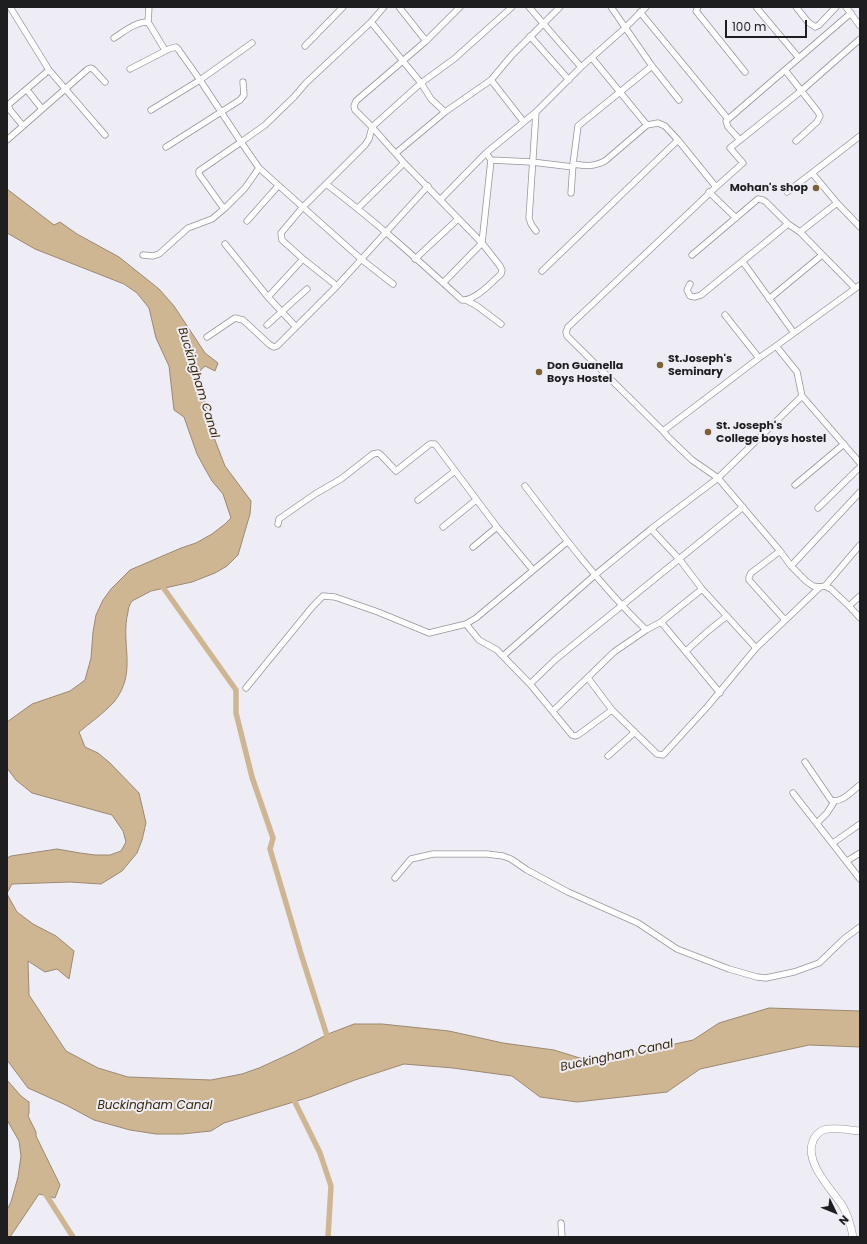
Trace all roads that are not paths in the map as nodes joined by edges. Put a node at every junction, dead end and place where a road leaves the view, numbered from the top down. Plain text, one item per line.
1 (10, 7) edge
2 (149, 7) edge
3 (343, 7) edge
4 (384, 7) edge
5 (399, 7) edge
6 (460, 7) edge
7 (512, 7) edge
8 (529, 7) edge
9 (560, 7) edge
10 (611, 7) edge
11 (646, 7) edge
12 (698, 7) edge
13 (756, 7) edge
14 (796, 7) edge
15 (836, 7) edge
16 (846, 7) edge
17 (640, 12) junction
18 (851, 13) junction
19 (148, 22) junction
20 (371, 22) junction
21 (542, 24) junction
22 (860, 26) edge
23 (625, 28) junction
24 (530, 36) junction
25 (114, 38) dead end
26 (860, 39) edge
27 (426, 42) junction
28 (252, 43) dead end
29 (305, 46) dead end
30 (164, 50) junction
31 (592, 58) junction
32 (799, 58) junction
33 (402, 61) junction
34 (652, 66) junction
35 (581, 67) junction
36 (130, 69) dead end
37 (49, 70) junction
38 (785, 70) junction
39 (745, 72) dead end
40 (200, 80) junction
41 (491, 80) junction
42 (569, 80) junction
43 (105, 82) dead end
44 (243, 82) dead end
45 (421, 83) junction
46 (65, 89) junction
47 (27, 90) junction
48 (620, 91) junction
49 (801, 91) junction
50 (679, 100) dead end
51 (42, 109) junction
52 (151, 110) dead end
53 (445, 112) junction
54 (536, 112) junction
55 (221, 113) junction
56 (728, 119) junction
57 (523, 121) junction
58 (647, 125) junction
59 (23, 126) junction
60 (372, 127) junction
61 (105, 135) dead end
62 (860, 136) edge
63 (7, 140) edge
64 (678, 140) junction
65 (740, 140) junction
66 (796, 141) dead end
67 (241, 142) junction
68 (166, 147) dead end
69 (396, 153) junction
70 (486, 153) junction
71 (490, 160) junction
72 (532, 162) junction
73 (404, 163) junction
74 (573, 165) junction
75 (259, 168) junction
76 (812, 173) junction
77 (326, 184) junction
78 (278, 186) junction
79 (428, 186) junction
80 (716, 187) junction
81 (571, 192) dead end
82 (710, 192) junction
83 (787, 192) dead end
84 (441, 199) junction
85 (837, 203) junction
86 (302, 208) junction
87 (358, 208) junction
88 (224, 209) junction
89 (736, 218) junction
90 (458, 219) junction
91 (247, 221) dead end
92 (788, 224) junction
93 (859, 225) edge
94 (536, 231) dead end
95 (387, 232) junction
96 (800, 232) junction
97 (482, 243) junction
98 (225, 244) dead end
99 (143, 255) dead end
100 (692, 255) dead end
101 (822, 255) junction
102 (303, 259) junction
103 (361, 259) junction
104 (415, 259) junction
105 (743, 262) junction
106 (542, 271) dead end
107 (443, 283) junction
108 (393, 284) dead end
109 (690, 284) dead end
110 (337, 286) junction
111 (858, 287) edge
112 (307, 289) dead end
113 (268, 297) junction
114 (769, 299) junction
115 (466, 300) junction
116 (282, 312) junction
117 (725, 315) dead end
118 (501, 324) dead end
119 (267, 325) dead end
120 (296, 327) junction
121 (794, 333) junction
122 (207, 337) dead end
123 (776, 346) junction
124 (759, 358) junction
125 (802, 396) junction
126 (663, 431) junction
127 (844, 444) junction
128 (860, 463) edge
129 (860, 467) edge
130 (455, 471) junction
131 (718, 478) junction
132 (795, 485) dead end
133 (525, 486) dead end
134 (860, 492) edge
135 (418, 500) dead end
136 (476, 500) junction
137 (743, 508) junction
138 (818, 508) dead end
139 (278, 524) dead end
140 (443, 527) dead end
141 (497, 527) junction
142 (651, 529) junction
143 (567, 542) junction
144 (860, 545) edge
145 (473, 547) dead end
146 (780, 551) junction
147 (680, 560) junction
148 (791, 566) junction
149 (533, 570) junction
150 (595, 574) junction
151 (823, 587) junction
152 (702, 589) junction
153 (860, 596) edge
154 (621, 606) junction
155 (849, 606) junction
156 (727, 616) junction
157 (860, 618) edge
158 (785, 620) junction
159 (661, 622) junction
160 (466, 624) junction
161 (646, 630) junction
162 (756, 648) junction
163 (686, 651) junction
164 (503, 656) junction
165 (588, 678) junction
166 (530, 684) junction
167 (246, 688) dead end
168 (720, 693) junction
169 (612, 710) junction
170 (553, 711) junction
171 (635, 732) junction
172 (608, 756) dead end
173 (805, 762) dead end
174 (860, 785) edge
175 (793, 793) dead end
176 (834, 802) junction
177 (817, 823) junction
178 (860, 824) edge
179 (833, 843) junction
180 (860, 853) edge
181 (847, 862) junction
182 (395, 878) dead end
183 (860, 879) edge
184 (860, 927) edge
185 (860, 1131) edge
186 (561, 1223) dead end
187 (562, 1237) edge
188 (853, 1237) edge

1 - 37 street
2 - 19 street
3 - 29 street
4 - 20 street
5 - 27 street
6 - 27 street
7 - 45 street
8 - 21 street
9 - 21 street
10 - 23 street
11 - 17 street
12 - 39 street
13 - 32 street
14 - 15 street
16 - 18 street
17 - 23 street
17 - 56 street
18 - 22 street
18 - 32 street
19 - 25 street
19 - 30 street
20 - 33 street
20 - 67 street
21 - 24 street
21 - 35 street
23 - 31 street
23 - 34 street
24 - 41 street
24 - 42 street
26 - 49 street
27 - 33 street
28 - 40 street
30 - 36 street
30 - 40 street
31 - 35 street
31 - 48 street
32 - 38 street
33 - 45 street
33 - 60 street
34 - 48 street
34 - 50 street
35 - 42 street
37 - 46 street
37 - 47 street
38 - 49 street
38 - 56 street
40 - 52 street
40 - 55 street
41 - 53 street
41 - 57 street
42 - 54 street
43 - 46 street
44 - 55 street
45 - 53 street
45 - 60 street
46 - 51 street
46 - 61 street
47 - 51 street
47 - 59 street
48 - 58 street
48 - 74 street
49 - 65 street
49 - 66 street
51 - 59 street
53 - 69 street
54 - 57 street
54 - 72 street
55 - 67 street
55 - 68 street
56 - 65 street
57 - 70 street
58 - 64 street
58 - 74 street
59 - 63 street
60 - 69 street
60 - 77 street
62 - 76 street
64 - 80 street
64 - 106 street
65 - 80 street
67 - 75 street
67 - 88 street
69 - 73 street
70 - 71 street
70 - 84 street
71 - 72 street
71 - 97 street
72 - 74 street
72 - 94 street
73 - 79 street
73 - 87 street
74 - 81 street
75 - 78 street
75 - 88 street
76 - 83 street
76 - 85 street
77 - 86 street
77 - 87 street
78 - 86 street
78 - 91 street
79 - 84 street
79 - 95 street
80 - 82 street
82 - 89 street
82 - 126 street
84 - 90 street
85 - 93 street
85 - 96 street
86 - 102 street
86 - 103 street
87 - 95 street
88 - 99 street
89 - 92 street
89 - 100 street
90 - 97 street
90 - 104 street
92 - 96 street
92 - 105 street
95 - 103 street
95 - 104 street
96 - 101 street
97 - 107 street
97 - 115 street
98 - 113 street
101 - 111 street
101 - 114 street
102 - 110 street
102 - 113 street
103 - 108 street
103 - 110 street
104 - 107 street
105 - 109 street
105 - 114 street
107 - 115 street
110 - 120 street
111 - 121 street
112 - 116 street
113 - 116 street
114 - 121 street
115 - 118 street
116 - 119 street
116 - 120 street
117 - 124 street
120 - 122 street
121 - 123 street
123 - 124 street
123 - 125 street
124 - 126 street
125 - 127 street
125 - 131 street
126 - 131 street
127 - 128 street
127 - 132 street
129 - 138 street
130 - 135 street
130 - 136 street
130 - 139 street
131 - 137 street
131 - 142 street
133 - 143 street
134 - 148 street
136 - 140 street
136 - 141 street
137 - 146 street
137 - 147 street
141 - 145 street
141 - 149 street
142 - 147 street
142 - 150 street
143 - 149 street
143 - 150 street
144 - 151 street
146 - 148 street
146 - 158 street
147 - 152 street
147 - 154 street
148 - 151 street
149 - 160 street
150 - 154 street
150 - 164 street
151 - 155 street
151 - 158 street
152 - 156 street
152 - 159 street
153 - 155 street
154 - 161 street
154 - 166 street
155 - 157 street
156 - 162 street
156 - 163 street
158 - 162 street
159 - 161 street
159 - 163 street
160 - 164 street
160 - 167 street
161 - 165 street
162 - 168 street
163 - 168 street
164 - 166 street
165 - 169 street
165 - 170 street
166 - 170 street
168 - 171 street
169 - 170 street
169 - 171 street
171 - 172 street
173 - 176 street
174 - 176 street
175 - 177 street
176 - 177 street
177 - 179 street
178 - 179 street
179 - 181 street
180 - 181 street
181 - 183 street
182 - 184 street
185 - 188 street
186 - 187 street

